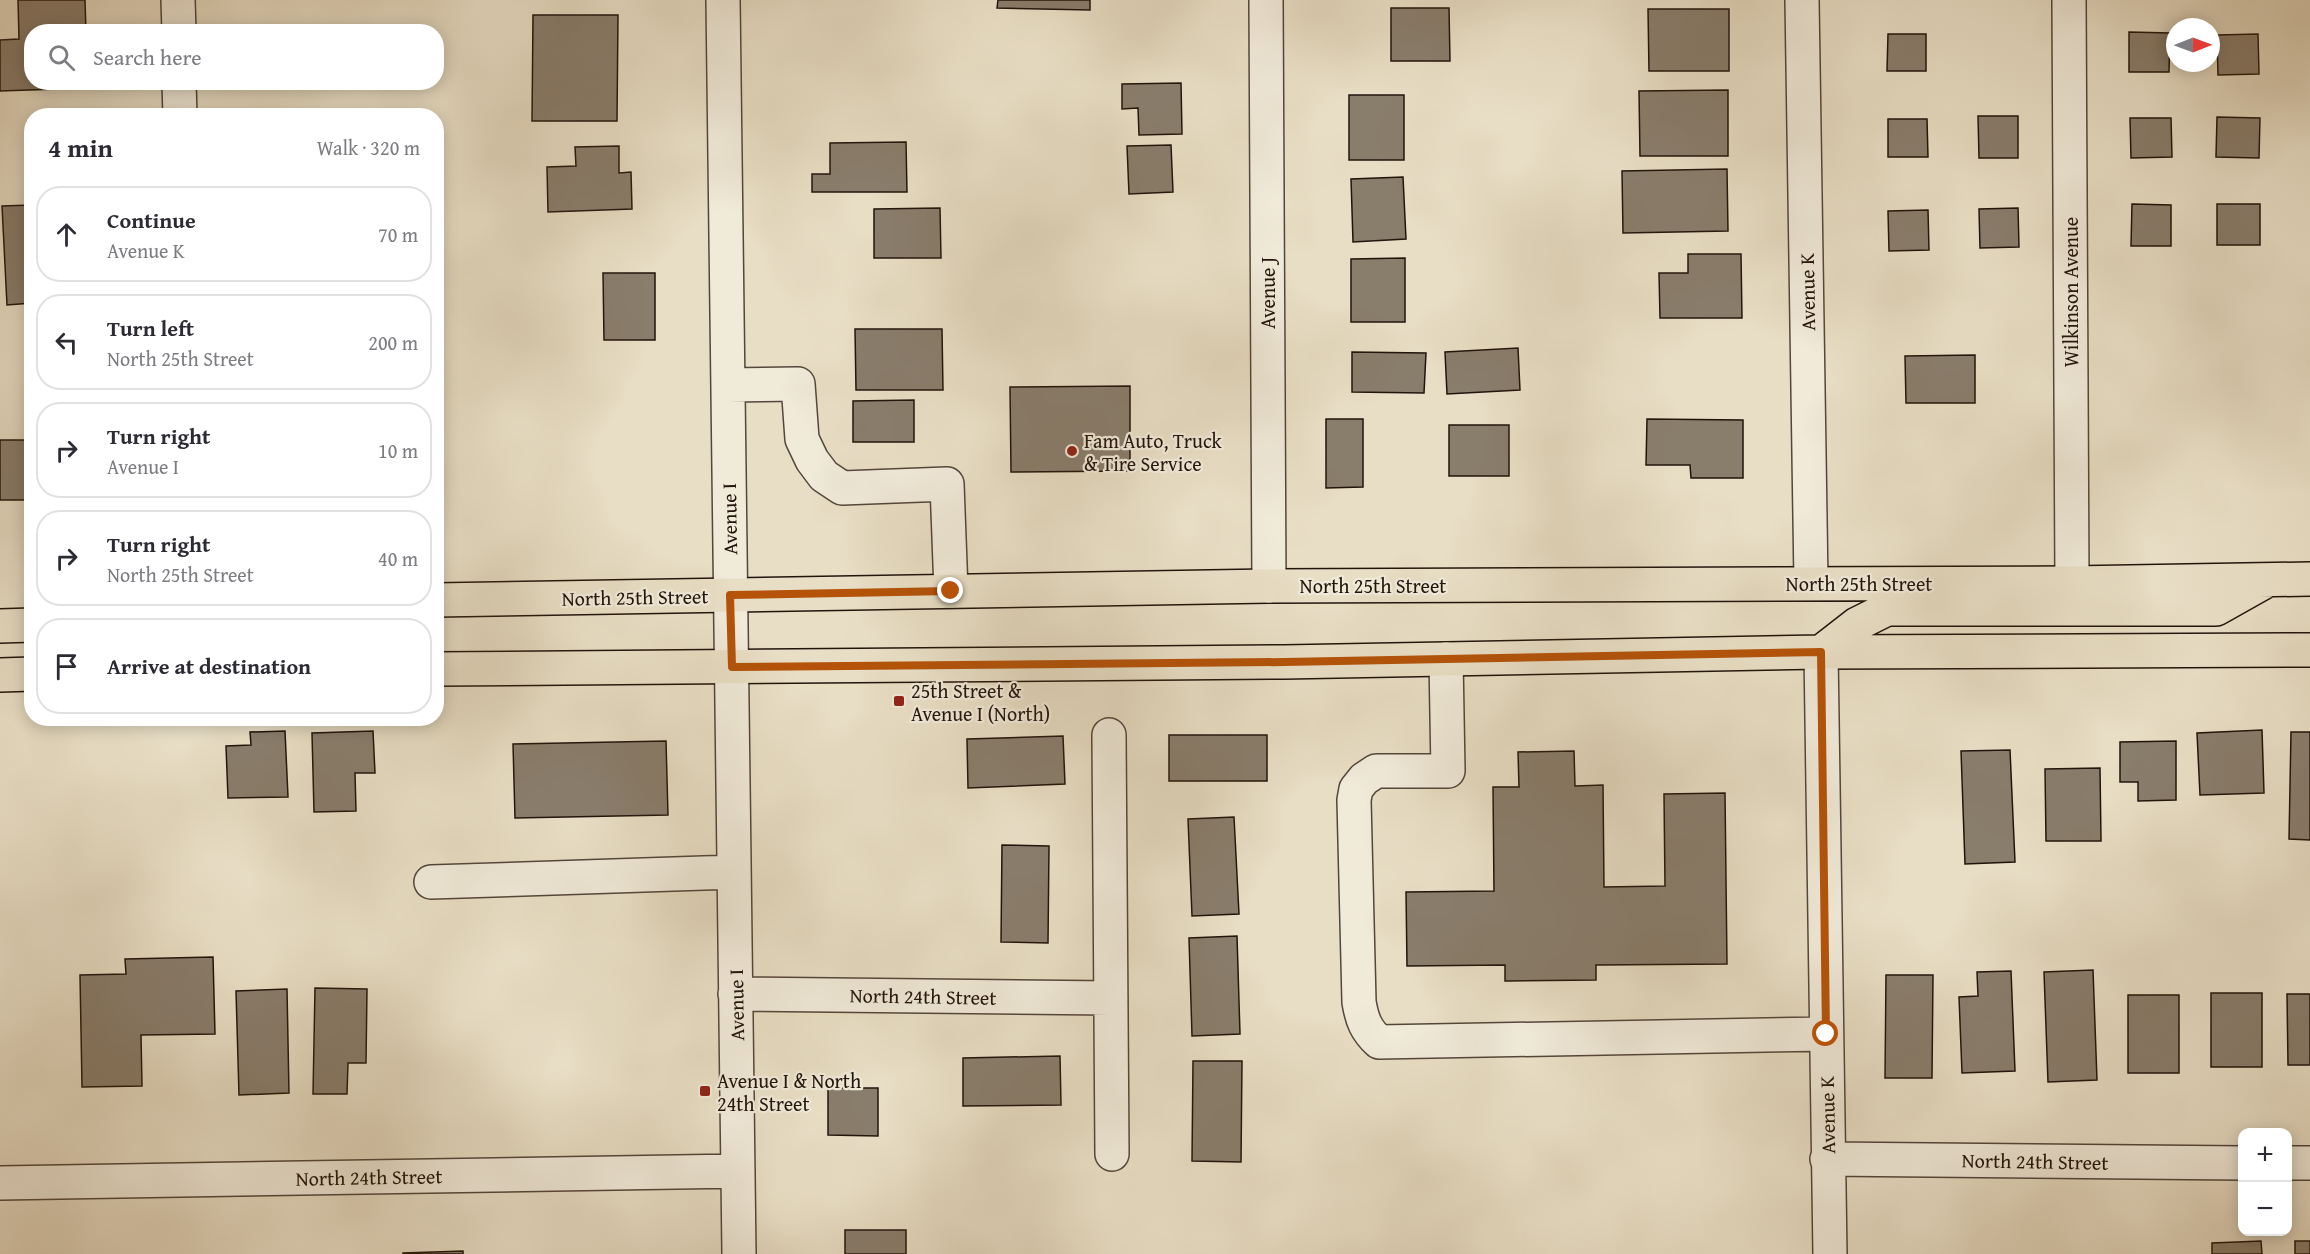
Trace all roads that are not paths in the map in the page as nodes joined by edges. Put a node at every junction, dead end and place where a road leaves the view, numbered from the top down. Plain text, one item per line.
1 (178, 0) edge
2 (723, 0) edge
3 (1266, 0) edge
4 (1802, 0) edge
5 (2069, 0) edge
6 (178, 24) edge
7 (179, 90) edge
8 (180, 108) edge
9 (728, 385) junction
10 (2310, 579) edge
11 (2268, 580) junction
12 (1811, 583) junction
13 (2072, 583) junction
14 (1269, 586) junction
15 (951, 591) junction
16 (730, 595) junction
17 (444, 600) edge
18 (24, 605) edge
19 (0, 606) edge
20 (24, 626) edge
21 (0, 627) edge
22 (2310, 650) edge
23 (1821, 652) junction
24 (1446, 659) junction
25 (732, 667) junction
26 (444, 669) edge
27 (24, 674) edge
28 (0, 675) edge
29 (1109, 735) dead end
30 (734, 872) junction
31 (431, 882) dead end
32 (735, 994) junction
33 (1111, 998) junction
34 (1826, 1034) junction
35 (1112, 1154) dead end
36 (1827, 1159) junction
37 (2238, 1163) edge
38 (2292, 1163) edge
39 (2310, 1163) edge
40 (738, 1171) junction
41 (0, 1183) edge
42 (739, 1254) edge
43 (1830, 1254) edge

1 - 6 street
2 - 9 street, Avenue I
3 - 14 street, Avenue J
4 - 12 street, Avenue K
5 - 13 street, Wilkinson Avenue
7 - 8 street
9 - 15 street
9 - 16 street, Avenue I
10 - 11 main road, North 25th Street
11 - 13 main road, North 25th Street
11 - 23 main road
12 - 13 main road, North 25th Street
12 - 14 main road, North 25th Street
14 - 15 main road, North 25th Street
15 - 16 main road, North 25th Street
16 - 17 main road, North 25th Street
16 - 25 street, Avenue I
18 - 19 main road
20 - 21 main road
22 - 23 main road
23 - 24 main road
23 - 34 street, Avenue K
24 - 25 main road
24 - 34 street
25 - 26 main road
25 - 30 street, Avenue I
27 - 28 main road
29 - 33 street
30 - 31 street
30 - 32 street, Avenue I
32 - 33 street, North 24th Street
32 - 40 street, Avenue I
33 - 35 street
34 - 36 street, Avenue K
36 - 37 street, North 24th Street
36 - 43 street, Avenue K
38 - 39 street
40 - 41 street, North 24th Street
40 - 42 street, Avenue I

